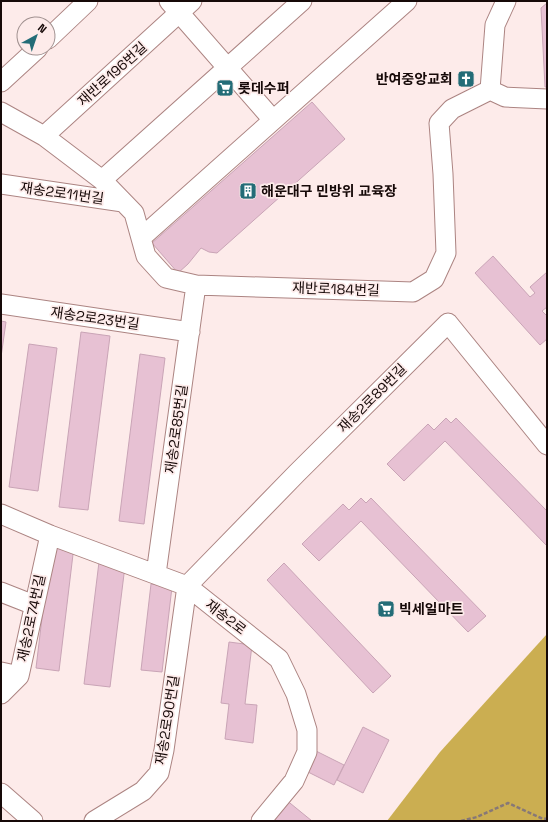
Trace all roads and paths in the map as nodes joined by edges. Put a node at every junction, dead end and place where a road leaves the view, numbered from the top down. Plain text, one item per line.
1 (88, 1) edge
2 (302, 1) edge
3 (407, 1) edge
4 (506, 1) edge
5 (180, 5) edge
6 (56, 31) edge
7 (29, 56) edge
8 (228, 68) junction
9 (1, 82) edge
10 (490, 90) junction
11 (547, 99) edge
12 (1, 112) edge
13 (273, 120) junction
14 (44, 136) junction
15 (102, 180) junction
16 (1, 184) edge
17 (123, 202) junction
18 (142, 237) junction
19 (196, 284) junction
20 (1, 304) edge
21 (190, 332) junction
22 (547, 445) edge
23 (1, 514) edge
24 (50, 535) junction
25 (156, 574) junction
26 (187, 586) junction
27 (1, 592) edge
28 (34, 605) junction
29 (10, 674) edge
30 (1, 694) edge
31 (1, 793) edge
32 (547, 819) edge
33 (34, 821) edge
34 (94, 821) edge
35 (261, 821) edge
36 (461, 821) edge

1 - 6 street
2 - 8 street
3 - 13 street
4 - 10 street
5 - 8 street, 재반로196번길
5 - 14 street, 재반로196번길
7 - 9 street
8 - 13 street, 재반로196번길
8 - 15 street
10 - 11 street
10 - 19 street, 재반로184번길
12 - 14 street, 재반로184번길
13 - 18 street
14 - 15 street, 재반로184번길
15 - 17 street, 재반로184번길
16 - 17 street, 재송2로11번길
17 - 18 street, 재반로184번길
18 - 19 street, 재반로184번길
19 - 21 street, 재송2로85번길
20 - 21 street, 재송2로23번길
21 - 25 street, 재송2로85번길
22 - 26 street, 재송2로89번길
23 - 24 street, 재송2로
24 - 25 street, 재송2로
24 - 28 street, 재송2로74번길
25 - 26 street, 재송2로
26 - 34 street, 재송2로90번길
26 - 35 street, 재송2로
27 - 28 street
28 - 29 street, 재송2로74번길
29 - 30 street, 재송2로74번길
31 - 33 street
32 - 36 path

